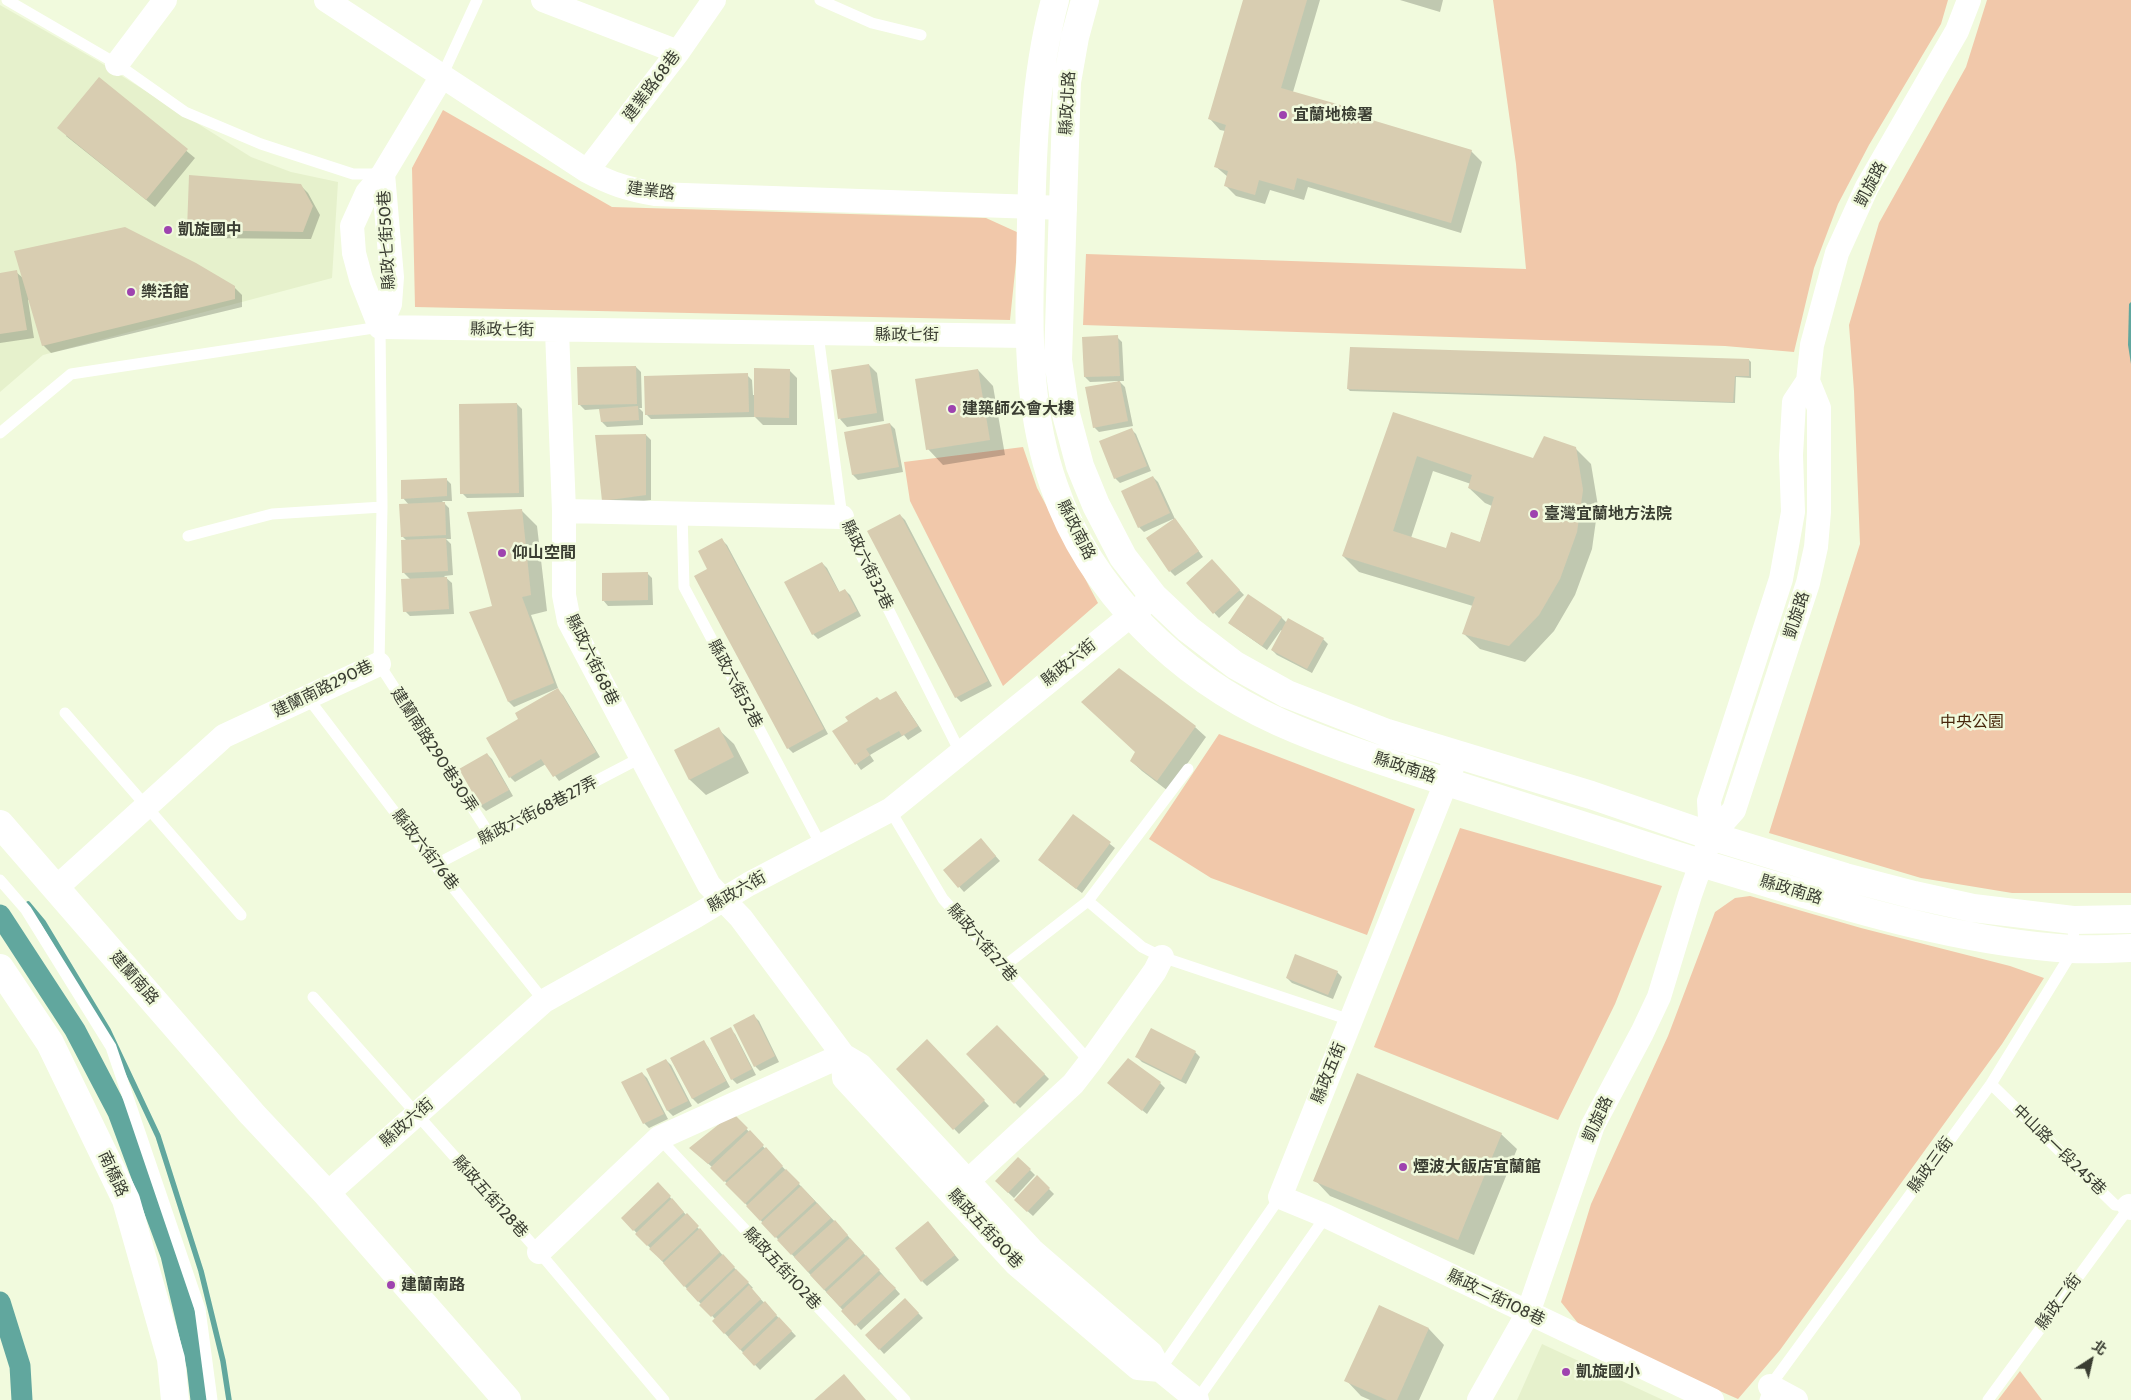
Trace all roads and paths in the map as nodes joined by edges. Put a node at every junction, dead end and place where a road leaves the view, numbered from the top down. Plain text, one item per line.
1 (6, 0) edge
2 (164, 0) edge
3 (477, 0) edge
4 (543, 0) edge
5 (714, 0) edge
6 (820, 0) edge
7 (1055, 0) edge
8 (1085, 0) edge
9 (1969, 0) edge
10 (335, 2) edge
11 (921, 35) dead end
12 (678, 52) junction
13 (117, 64) junction
14 (442, 76) junction
15 (587, 171) junction
16 (383, 174) junction
17 (1031, 206) junction
18 (1065, 208) junction
19 (380, 328) junction
20 (557, 330) junction
21 (818, 334) junction
22 (1028, 336) junction
23 (0, 433) edge
24 (382, 507) junction
25 (564, 511) junction
26 (682, 513) junction
27 (842, 517) junction
28 (188, 536) dead end
29 (1154, 597) junction
30 (1131, 613) junction
31 (379, 664) junction
32 (308, 698) junction
33 (65, 713) dead end
34 (960, 752) junction
35 (1457, 755) junction
36 (642, 757) junction
37 (1188, 769) dead end
38 (1446, 782) junction
39 (145, 806) junction
40 (890, 810) junction
41 (0, 824) edge
42 (490, 835) junction
43 (1711, 836) junction
44 (821, 845) junction
45 (1702, 864) junction
46 (435, 865) junction
47 (0, 880) edge
48 (56, 888) junction
49 (724, 900) junction
50 (1088, 901) junction
51 (241, 914) dead end
52 (2131, 919) edge
53 (2073, 920) junction
54 (2131, 948) edge
55 (2074, 950) junction
56 (1162, 957) junction
57 (1003, 967) junction
58 (0, 968) edge
59 (313, 997) dead end
60 (544, 1000) junction
61 (1350, 1020) junction
62 (843, 1055) junction
63 (1090, 1062) junction
64 (1991, 1084) junction
65 (417, 1115) junction
66 (659, 1138) junction
67 (961, 1188) junction
68 (326, 1194) junction
69 (1280, 1197) junction
70 (2130, 1206) edge
71 (1326, 1216) junction
72 (539, 1252) junction
73 (1528, 1313) junction
74 (1160, 1370) junction
75 (1768, 1393) edge
76 (175, 1400) edge
77 (212, 1400) edge
78 (507, 1400) edge
79 (664, 1400) edge
80 (905, 1400) edge
81 (1197, 1400) edge
82 (1478, 1400) edge
83 (1712, 1400) edge
84 (1796, 1400) edge
85 (1988, 1400) edge

1 - 13 lane
2 - 13 street
3 - 14 lane
4 - 12 street
5 - 12 street, 建業路68巷
6 - 11 lane
7 - 17 street, 縣政北路
8 - 18 street, 縣政北路
9 - 43 street, 凱旋路
10 - 14 street, 建業路
12 - 15 street, 建業路68巷
13 - 16 lane
14 - 15 street, 建業路
14 - 16 street, 縣政七街50巷
15 - 17 street, 建業路
16 - 19 street, 縣政七街50巷
16 - 19 street
17 - 18 street, 建業路
17 - 22 street, 縣政南路
18 - 29 street, 縣政南路
19 - 20 street, 縣政七街
19 - 23 lane, 縣政七街
19 - 24 lane, 建蘭南路290巷
20 - 21 street, 縣政七街
20 - 25 street, 縣政六街68巷
21 - 22 street, 縣政七街
21 - 27 lane, 縣政六街32巷
22 - 30 street, 縣政南路
24 - 28 lane
24 - 31 lane, 建蘭南路290巷
25 - 26 street
25 - 36 street, 縣政六街68巷
26 - 27 street
26 - 44 lane, 縣政六街52巷
27 - 34 lane, 縣政六街32巷
29 - 30 street, 縣政六街
29 - 35 street, 縣政南路
30 - 34 street, 縣政六街
30 - 38 street, 縣政南路
31 - 32 street, 建蘭南路290巷
31 - 42 lane, 建蘭南路290巷30弄
32 - 39 street, 建蘭南路290巷
32 - 46 lane, 縣政六街76巷
33 - 39 lane
34 - 40 street, 縣政六街
35 - 38 street, 縣政五街
35 - 43 street, 縣政南路
36 - 42 lane, 縣政六街68巷27弄
36 - 49 street, 縣政六街68巷
37 - 50 lane
38 - 45 street, 縣政南路
38 - 61 street, 縣政五街
39 - 48 street, 建蘭南路290巷
39 - 51 lane
40 - 44 street, 縣政六街
40 - 57 lane, 縣政六街27巷
41 - 48 street, 建蘭南路
42 - 46 lane, 縣政六街68巷27弄
43 - 45 street, 凱旋路
43 - 53 street, 縣政南路
44 - 49 street, 縣政六街
45 - 55 street, 縣政南路
45 - 73 street, 凱旋路
46 - 60 lane, 縣政六街76巷
47 - 77 lane
48 - 68 street, 建蘭南路
49 - 60 street, 縣政六街
49 - 62 street, 縣政五街80巷
50 - 56 lane
50 - 57 lane
52 - 53 street, 縣政南路
53 - 55 lane
54 - 55 street, 縣政南路
55 - 64 lane, 縣政三街
56 - 61 lane
56 - 63 street
57 - 63 lane, 縣政六街27巷
58 - 76 street, 南橋路
59 - 65 lane, 縣政五街128巷
60 - 65 street, 縣政六街
61 - 69 street, 縣政五街
62 - 66 street
62 - 67 street, 縣政五街80巷
63 - 67 street
64 - 70 lane, 中山路一段245巷
64 - 75 lane, 縣政三街
65 - 68 street, 縣政六街
65 - 72 lane, 縣政五街128巷
66 - 72 street
66 - 80 lane, 縣政五街102巷
67 - 74 street, 縣政五街80巷
68 - 78 street, 建蘭南路
69 - 71 street, 縣政二街108巷
69 - 74 lane, 縣政五街
70 - 85 lane, 縣政二街
71 - 73 street, 縣政二街108巷
71 - 81 lane
72 - 79 lane, 縣政五街128巷
73 - 82 street, 凱旋路
73 - 83 street, 縣政二街108巷
74 - 81 street, 縣政五街80巷
75 - 84 street

